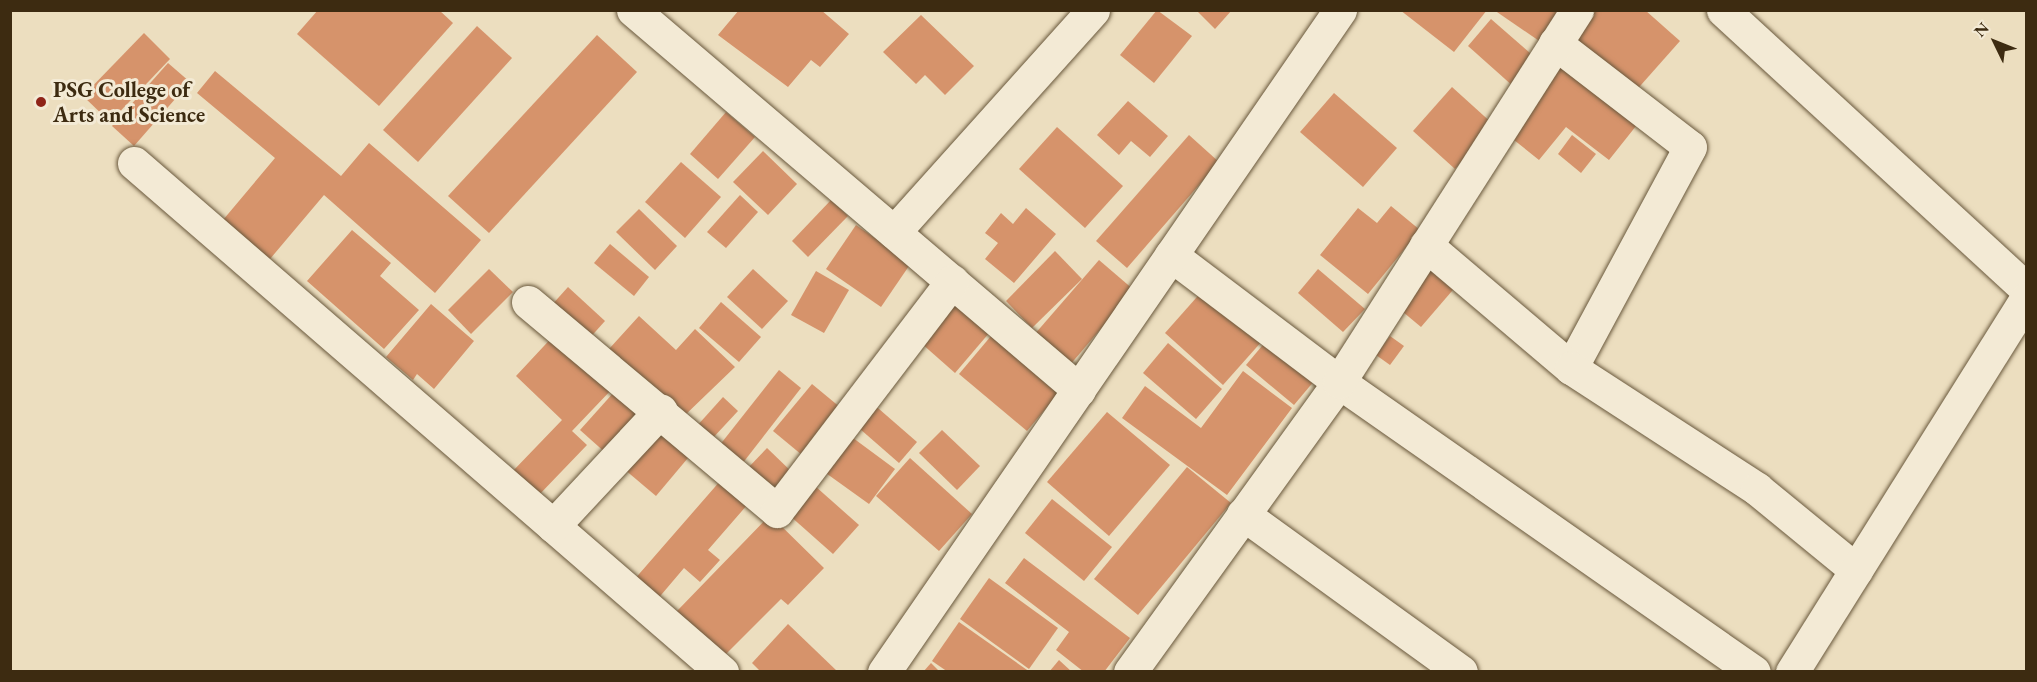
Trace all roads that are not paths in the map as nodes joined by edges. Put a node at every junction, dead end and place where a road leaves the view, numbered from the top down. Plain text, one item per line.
1 (1093, 10) edge
2 (1340, 10) edge
3 (1577, 10) edge
4 (1723, 10) edge
5 (652, 16) edge
6 (1555, 43) junction
7 (134, 163) dead end
8 (894, 232) junction
9 (1426, 245) junction
10 (1172, 255) junction
11 (952, 281) junction
12 (2026, 289) edge
13 (2026, 299) edge
14 (528, 302) dead end
15 (1571, 368) junction
16 (1339, 382) junction
17 (1079, 390) junction
18 (661, 410) junction
19 (1243, 514) junction
20 (553, 526) junction
21 (1856, 570) junction
22 (722, 672) edge
23 (884, 672) edge
24 (1130, 672) edge
25 (1461, 672) edge
26 (1754, 672) edge
27 (1792, 672) edge

1 - 8 street
2 - 10 street
3 - 6 street
4 - 12 street
5 - 8 street
6 - 9 street
6 - 15 street
7 - 20 street
8 - 11 street
9 - 15 street
9 - 16 street
10 - 16 street
10 - 17 street
11 - 17 street
11 - 18 street
13 - 21 street
14 - 18 street
15 - 21 street
16 - 19 street
16 - 26 street
17 - 23 street
18 - 20 street
19 - 24 street
19 - 25 street
20 - 22 street
21 - 27 street

